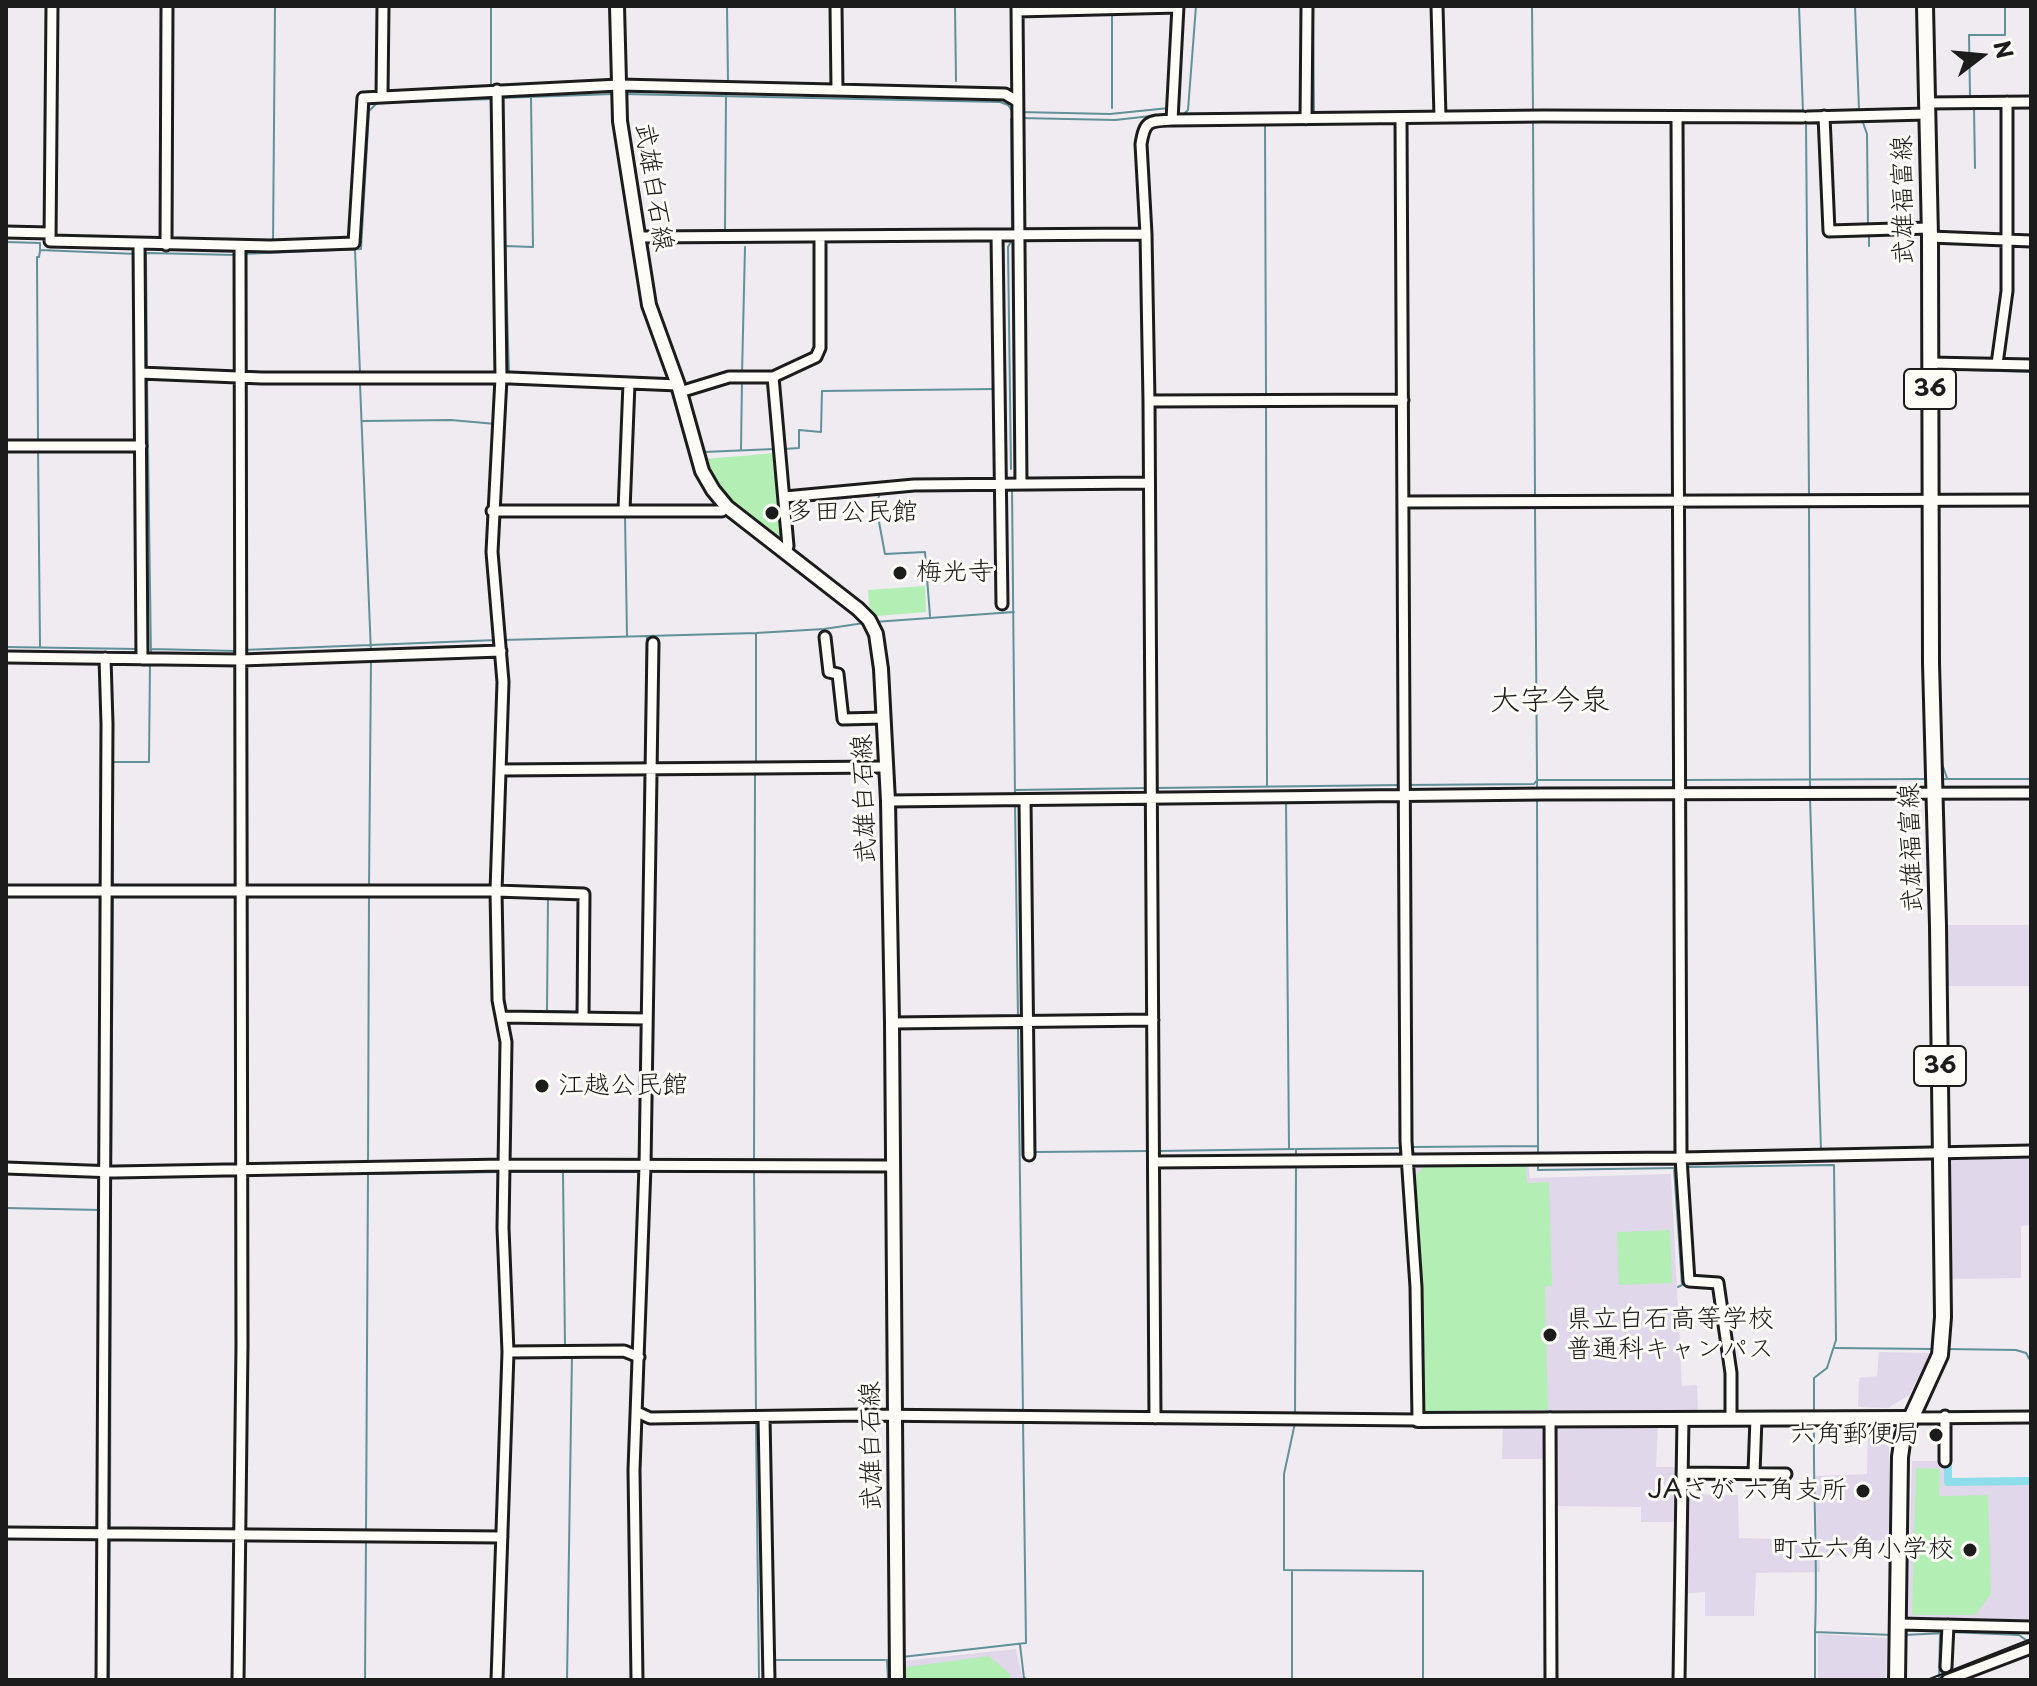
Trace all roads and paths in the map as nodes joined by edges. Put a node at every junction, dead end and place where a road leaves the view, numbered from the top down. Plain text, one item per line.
1 (52, 6) edge
2 (167, 6) edge
3 (383, 6) edge
4 (617, 6) edge
5 (836, 6) edge
6 (1178, 6) edge
7 (1307, 6) edge
8 (1437, 6) edge
9 (1925, 6) edge
10 (1017, 9) edge
11 (837, 90) junction
12 (619, 91) junction
13 (497, 95) junction
14 (382, 96) junction
15 (2007, 102) junction
16 (2031, 102) edge
17 (1018, 104) junction
18 (1927, 108) junction
19 (1824, 116) junction
20 (1440, 117) junction
21 (1172, 118) junction
22 (1677, 118) junction
23 (1306, 119) junction
24 (1401, 119) junction
25 (6, 232) edge
26 (1930, 232) junction
27 (50, 233) junction
28 (1146, 234) junction
29 (997, 235) junction
30 (1015, 235) junction
31 (640, 237) junction
32 (820, 237) junction
33 (2008, 240) junction
34 (2031, 241) edge
35 (162, 245) junction
36 (139, 251) junction
37 (240, 252) junction
38 (1930, 363) junction
39 (1997, 364) junction
40 (2031, 365) edge
41 (145, 373) junction
42 (241, 377) junction
43 (773, 377) junction
44 (506, 378) junction
45 (629, 383) junction
46 (675, 387) junction
47 (1403, 400) junction
48 (1149, 401) junction
49 (6, 446) edge
50 (141, 446) junction
51 (1148, 483) junction
52 (1011, 484) junction
53 (785, 497) junction
54 (1935, 500) junction
55 (2031, 500) edge
56 (1679, 501) junction
57 (1403, 502) junction
58 (727, 507) junction
59 (492, 511) junction
60 (621, 511) junction
61 (786, 554) junction
62 (1002, 604) dead end
63 (825, 637) dead end
64 (653, 643) dead end
65 (500, 644) junction
66 (145, 654) junction
67 (241, 654) junction
68 (6, 657) edge
69 (105, 658) junction
70 (884, 718) junction
71 (886, 767) junction
72 (648, 769) junction
73 (501, 770) junction
74 (1679, 784) junction
75 (1934, 784) junction
76 (1404, 788) junction
77 (1152, 791) junction
78 (2031, 793) edge
79 (1025, 800) junction
80 (888, 801) junction
81 (6, 891) edge
82 (110, 891) junction
83 (496, 891) junction
84 (241, 892) junction
85 (583, 1014) junction
86 (503, 1017) junction
87 (643, 1019) junction
88 (1153, 1020) junction
89 (1028, 1022) junction
90 (892, 1023) junction
91 (1942, 1151) junction
92 (2031, 1151) edge
93 (1029, 1152) dead end
94 (1155, 1153) junction
95 (1407, 1156) junction
96 (1681, 1164) junction
97 (641, 1166) junction
98 (892, 1166) junction
99 (6, 1168) edge
100 (504, 1169) junction
101 (241, 1171) junction
102 (108, 1172) junction
103 (508, 1352) junction
104 (639, 1357) junction
105 (637, 1412) junction
106 (893, 1416) junction
107 (1949, 1416) junction
108 (758, 1417) junction
109 (2031, 1417) edge
110 (1155, 1418) junction
111 (1550, 1418) junction
112 (1683, 1418) junction
113 (1731, 1418) junction
114 (1756, 1418) junction
115 (1911, 1418) junction
116 (1418, 1420) junction
117 (1945, 1461) dead end
118 (1682, 1473) junction
119 (1754, 1473) junction
120 (1786, 1474) dead end
121 (6, 1533) edge
122 (108, 1533) junction
123 (239, 1534) junction
124 (502, 1537) junction
125 (2031, 1627) edge
126 (1899, 1631) junction
127 (1947, 1631) junction
128 (2030, 1648) edge
129 (1946, 1667) dead end
130 (102, 1680) edge
131 (238, 1680) edge
132 (497, 1680) edge
133 (637, 1680) edge
134 (769, 1680) edge
135 (897, 1680) edge
136 (1551, 1680) edge
137 (1679, 1680) edge
138 (1897, 1680) edge
139 (1947, 1680) edge

1 - 27 street
2 - 35 street
3 - 14 street
4 - 12 main road, 武雄白石線
5 - 11 street
6 - 10 street
6 - 21 street
7 - 23 street
8 - 20 street
9 - 18 main road, 武雄福富線 / 36
10 - 17 street
11 - 12 street
11 - 17 street
12 - 13 street
12 - 31 main road, 武雄白石線
13 - 14 street
13 - 44 street
14 - 37 street
15 - 16 street
15 - 18 street
15 - 33 street
17 - 30 street
18 - 19 street
18 - 26 main road, 武雄福富線 / 36
19 - 22 street
19 - 26 street
20 - 22 street
20 - 24 street
21 - 23 street
21 - 28 street
22 - 56 street
23 - 24 street
24 - 47 street
25 - 27 street
26 - 33 street
26 - 38 main road, 武雄福富線 / 36
27 - 36 street
28 - 30 street
28 - 48 street
29 - 30 street
29 - 32 street
29 - 52 street
30 - 52 street
31 - 32 street
31 - 46 main road, 武雄白石線
32 - 43 street
33 - 34 street
33 - 39 street
35 - 36 street
35 - 37 street
36 - 41 street
37 - 42 street
38 - 39 street
38 - 54 main road, 武雄福富線 / 36
39 - 40 street
41 - 42 street
41 - 50 street
42 - 44 street
42 - 67 street
43 - 46 street
43 - 53 street
44 - 45 street
44 - 59 street
45 - 46 street
45 - 60 street
46 - 58 main road, 武雄白石線
47 - 48 street
47 - 57 street
48 - 51 street
49 - 50 street
50 - 66 street
51 - 52 street
51 - 77 street
52 - 53 street
52 - 62 street
53 - 61 street
54 - 55 street
54 - 56 street
54 - 75 main road, 武雄福富線 / 36
56 - 57 street
56 - 74 street
57 - 76 street
58 - 60 street
58 - 61 main road, 武雄白石線
59 - 60 street
59 - 65 street
61 - 70 main road, 武雄白石線
63 - 70 street
64 - 72 street
65 - 67 street
65 - 73 street
66 - 67 street
66 - 69 street
67 - 84 street
68 - 69 street
69 - 82 street
70 - 71 main road, 武雄白石線
71 - 72 street
71 - 80 main road, 武雄白石線
72 - 73 street
72 - 87 street
73 - 83 street
74 - 75 street
74 - 76 street
74 - 96 street
75 - 78 street
75 - 91 main road, 武雄福富線 / 36
76 - 77 street
76 - 95 street
77 - 79 street
77 - 88 street
79 - 80 street
79 - 89 street
80 - 90 main road, 武雄白石線
81 - 82 street
82 - 84 street
82 - 102 street
83 - 84 street
83 - 85 street
83 - 86 street
84 - 101 street
85 - 86 street
85 - 87 street
86 - 100 street
87 - 97 street
88 - 89 street
88 - 94 street
89 - 90 street
89 - 93 street
90 - 98 main road, 武雄白石線
91 - 92 street
91 - 96 street
91 - 115 main road, 武雄福富線 / 36
94 - 95 street
94 - 110 street
95 - 96 street
95 - 116 street
96 - 113 street
97 - 98 street
97 - 100 street
97 - 104 street
98 - 106 main road, 武雄白石線
99 - 102 street
100 - 101 street
100 - 103 street
101 - 102 street
101 - 123 street
102 - 122 street
103 - 104 street
103 - 124 street
104 - 105 street
105 - 108 street
105 - 133 street
106 - 108 street
106 - 110 street
106 - 135 main road, 武雄白石線
107 - 109 street
107 - 115 street
107 - 117 street
108 - 134 street
110 - 116 street
111 - 112 main road
111 - 116 main road
111 - 136 street
112 - 113 main road
112 - 118 street
113 - 114 main road
114 - 115 main road
114 - 119 street
115 - 126 main road, 武雄福富線 / 36
118 - 119 street
118 - 137 street
119 - 120 street
121 - 122 street
122 - 123 street
122 - 130 street
123 - 124 street
123 - 131 street
124 - 132 street
125 - 127 street
126 - 127 street
126 - 138 main road, 武雄福富線 / 36
127 - 129 street
128 - 139 street

